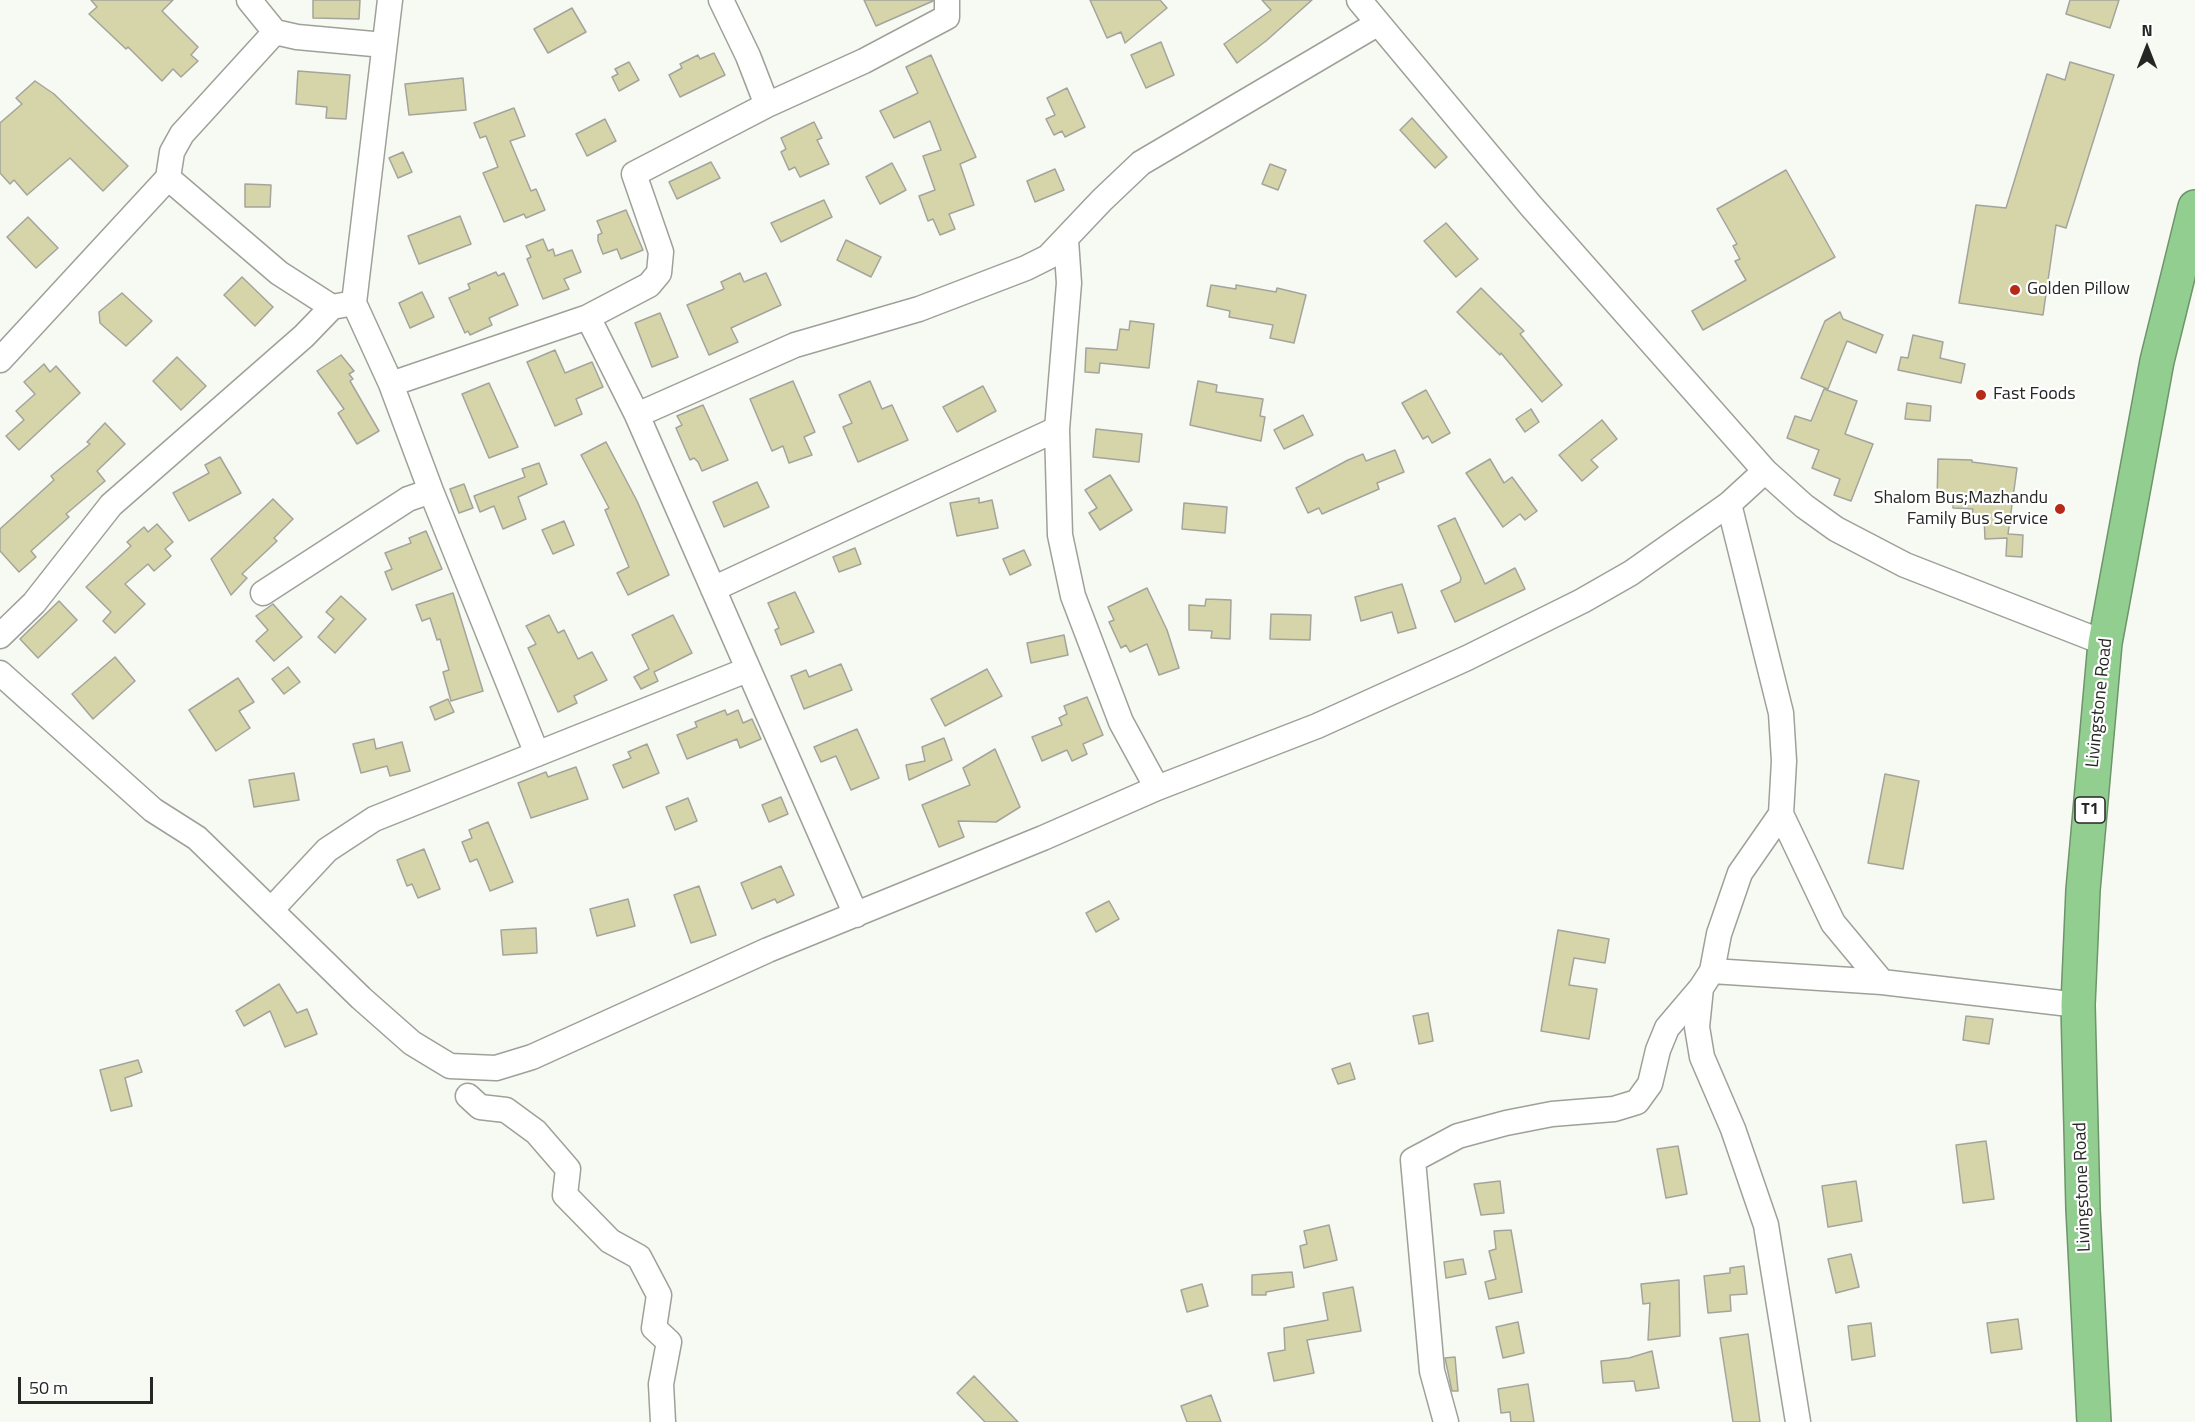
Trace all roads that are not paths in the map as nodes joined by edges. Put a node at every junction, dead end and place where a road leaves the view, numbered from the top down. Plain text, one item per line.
1 (249, 0) edge
2 (390, 0) edge
3 (721, 0) edge
4 (947, 0) edge
5 (1359, 0) edge
6 (1377, 24) junction
7 (275, 32) junction
8 (384, 45) junction
9 (766, 105) junction
10 (168, 178) junction
11 (2195, 207) edge
12 (1066, 240) junction
13 (343, 305) junction
14 (588, 317) junction
15 (0, 360) edge
16 (391, 384) junction
17 (637, 415) junction
18 (1058, 429) junction
19 (1765, 471) junction
20 (431, 491) junction
21 (1729, 504) junction
22 (712, 589) junction
23 (263, 593) dead end
24 (0, 636) edge
25 (2105, 643) junction
26 (747, 670) junction
27 (0, 673) edge
28 (537, 754) junction
29 (1157, 788) junction
30 (1781, 814) junction
31 (271, 910) junction
32 (856, 915) junction
33 (1707, 980) junction
34 (1882, 982) junction
35 (2078, 1005) junction
36 (468, 1096) dead end
37 (663, 1422) edge
38 (1446, 1422) edge
39 (1797, 1422) edge
40 (2094, 1422) edge

1 - 7 street
2 - 8 street
3 - 9 street
4 - 9 street
5 - 6 street
6 - 12 street
6 - 19 street
7 - 8 street
7 - 10 street
8 - 13 street
9 - 14 street
10 - 13 street
10 - 15 street
11 - 25 highway, Livingstone Road / T1
12 - 17 street
12 - 18 street
13 - 16 street
13 - 24 street
14 - 16 street
14 - 17 street
16 - 20 street
17 - 22 street
18 - 22 street
18 - 29 street
19 - 21 street
19 - 25 street
20 - 23 street
20 - 28 street
21 - 29 street
21 - 30 street
22 - 26 street
25 - 35 highway, Livingstone Road / T1
26 - 28 street
26 - 32 street
27 - 31 street
28 - 31 street
29 - 32 street
30 - 33 street
30 - 34 street
31 - 32 street
33 - 34 street
33 - 38 street
33 - 39 street
34 - 35 street
35 - 40 highway, Livingstone Road / T1
36 - 37 street

